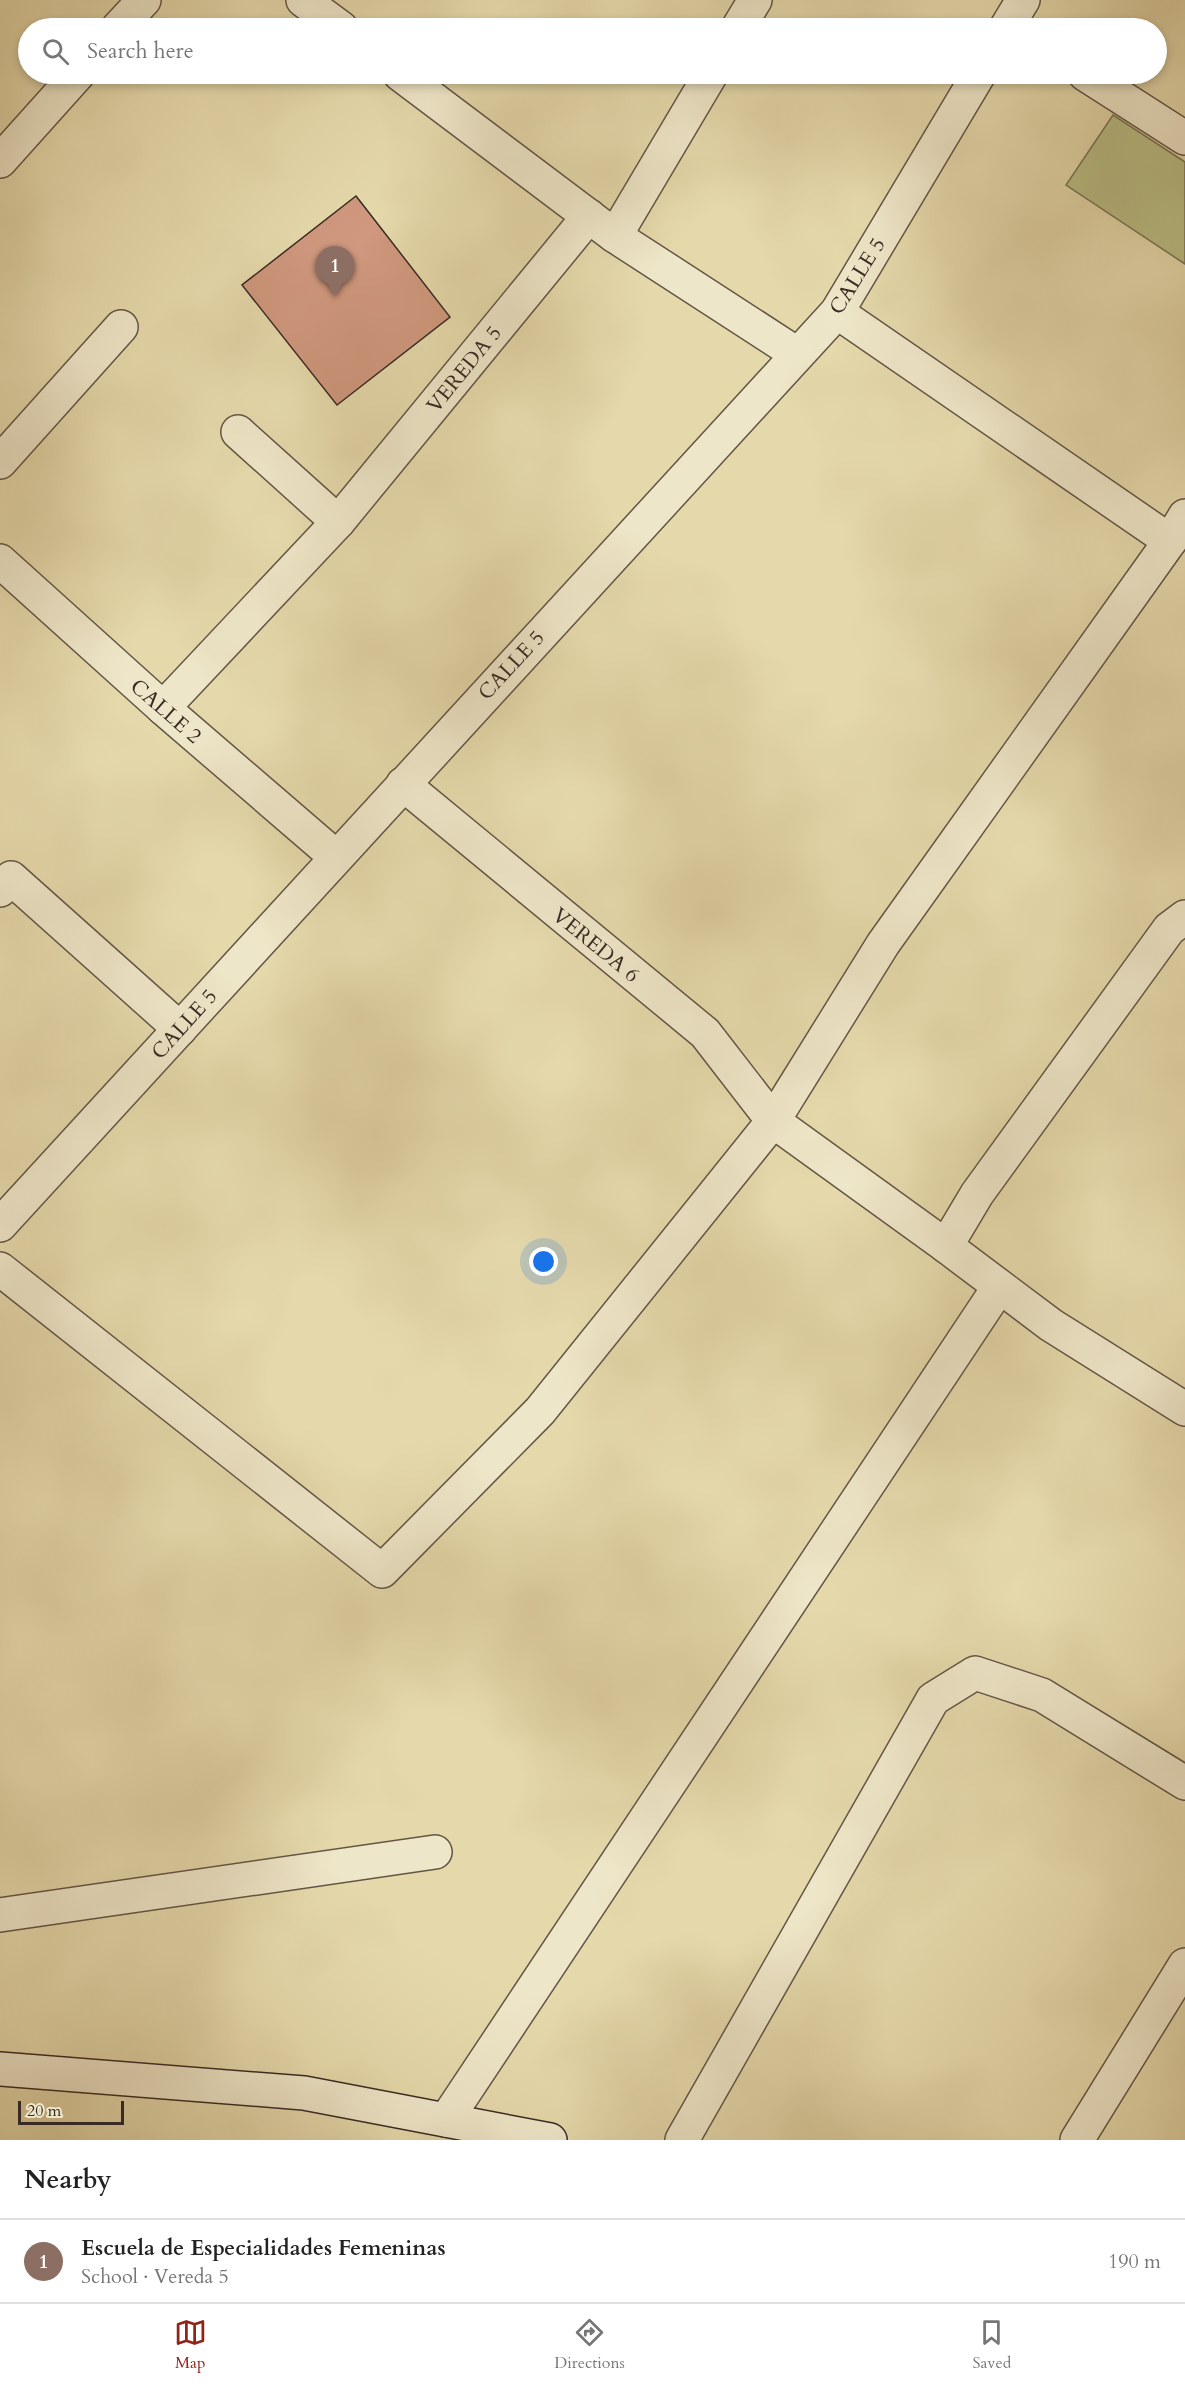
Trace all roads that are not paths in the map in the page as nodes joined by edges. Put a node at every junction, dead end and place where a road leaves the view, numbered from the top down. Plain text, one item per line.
1 (144, 0) edge
2 (303, 0) edge
3 (755, 0) edge
4 (127, 18) edge
5 (327, 18) edge
6 (744, 18) edge
7 (69, 84) edge
8 (413, 84) edge
9 (705, 84) edge
10 (973, 84) edge
11 (1100, 84) edge
12 (1185, 138) edge
13 (0, 161) edge
14 (589, 216) junction
15 (615, 236) junction
16 (837, 312) junction
17 (121, 327) dead end
18 (797, 354) junction
19 (238, 432) dead end
20 (0, 462) edge
21 (339, 522) junction
22 (1178, 528) edge
23 (0, 561) edge
24 (163, 708) junction
25 (403, 784) junction
26 (336, 857) junction
27 (0, 890) edge
28 (1185, 917) edge
29 (180, 1029) junction
30 (773, 1121) junction
31 (0, 1225) edge
32 (946, 1246) junction
33 (0, 1269) edge
34 (999, 1287) junction
35 (1185, 1408) edge
36 (1185, 1783) edge
37 (435, 1852) dead end
38 (0, 1915) edge
39 (1185, 1965) edge
40 (0, 2069) edge
41 (446, 2120) junction
42 (550, 2140) edge
43 (682, 2140) edge
44 (1077, 2140) edge

1 - 4 street
2 - 5 street
3 - 6 street
7 - 13 street
8 - 14 street
9 - 15 street
10 - 16 street, CALLE 5
11 - 12 street
14 - 15 street
14 - 21 street, VEREDA 5
15 - 18 street
16 - 18 street, CALLE 5
16 - 22 street
17 - 20 street
18 - 25 street, CALLE 5
19 - 21 street
21 - 24 street, VEREDA 5
22 - 30 street
23 - 24 street, CALLE 2
24 - 26 street, CALLE 2
25 - 26 street, CALLE 5
25 - 30 street, VEREDA 6
26 - 29 street, CALLE 5
27 - 29 street
28 - 32 street
29 - 31 street, CALLE 5
30 - 32 street, VEREDA 6
30 - 33 street
32 - 34 street, VEREDA 6
34 - 35 street, VEREDA 6
34 - 41 street
36 - 43 street
37 - 38 street
39 - 44 street
40 - 41 street
41 - 42 street

